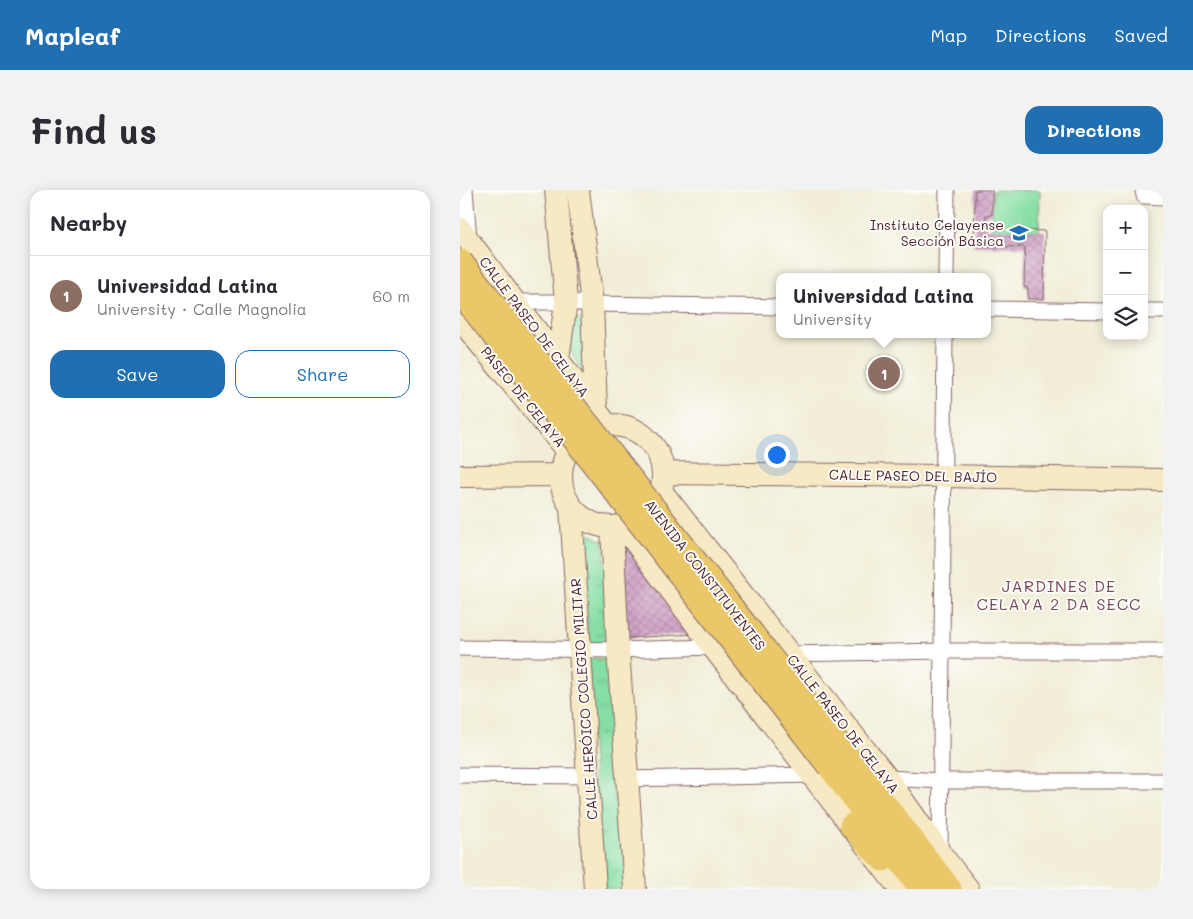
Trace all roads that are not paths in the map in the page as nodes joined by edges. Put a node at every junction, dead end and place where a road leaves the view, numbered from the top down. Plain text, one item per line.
1 (466, 190) edge
2 (556, 190) edge
3 (578, 190) edge
4 (947, 190) edge
5 (1143, 193) edge
6 (1163, 197) edge
7 (463, 244) edge
8 (946, 273) edge
9 (460, 291) edge
10 (516, 302) junction
11 (566, 302) junction
12 (592, 304) junction
13 (776, 306) edge
14 (991, 310) edge
15 (1103, 310) edge
16 (1148, 311) edge
17 (1163, 311) edge
18 (460, 319) edge
19 (945, 338) edge
20 (558, 360) junction
21 (519, 393) junction
22 (601, 417) junction
23 (567, 451) junction
24 (560, 475) junction
25 (460, 476) edge
26 (943, 476) junction
27 (1163, 480) edge
28 (662, 482) junction
29 (571, 508) junction
30 (618, 527) junction
31 (715, 560) junction
32 (667, 585) junction
33 (712, 647) junction
34 (460, 648) edge
35 (581, 649) junction
36 (618, 650) junction
37 (943, 651) junction
38 (1163, 651) edge
39 (789, 654) junction
40 (829, 766) junction
41 (460, 775) edge
42 (589, 776) junction
43 (627, 779) junction
44 (941, 781) junction
45 (1163, 781) edge
46 (892, 786) junction
47 (852, 826) junction
48 (940, 853) junction
49 (595, 889) edge
50 (635, 889) edge
51 (900, 889) edge
52 (912, 889) edge
53 (922, 889) edge
54 (949, 889) edge
55 (955, 889) edge
56 (968, 889) edge

1 - 7 street
2 - 11 main road
3 - 12 main road
4 - 8 street
5 - 6 street
7 - 10 main road, CALLE PASEO DE CELAYA
7 - 40 main road, AVENIDA CONSTITUYENTES, bridge
9 - 40 main road, AVENIDA CONSTITUYENTES, bridge
10 - 11 street
10 - 20 main road, CALLE PASEO DE CELAYA
11 - 12 street
11 - 20 main road
12 - 13 street
12 - 22 main road
14 - 15 street
16 - 17 street
18 - 21 main road, PASEO DE CELAYA
19 - 26 street
20 - 21 street
20 - 22 main road, CALLE PASEO DE CELAYA
21 - 23 main road, PASEO DE CELAYA
22 - 23 main road
22 - 28 main road
23 - 24 main road
24 - 25 main road
24 - 29 main road
26 - 27 main road, CALLE PASEO DEL BAJÍO
26 - 28 main road, CALLE PASEO DEL BAJÍO
26 - 37 street
28 - 30 main road
28 - 31 main road, CALLE PASEO DE CELAYA
29 - 30 main road
29 - 35 main road, CALLE HERÓICO COLEGIO MILITAR
30 - 32 main road
30 - 36 main road
31 - 32 main road
31 - 39 main road, CALLE PASEO DE CELAYA
32 - 33 main road
33 - 36 street
33 - 40 main road
34 - 35 street
35 - 36 street
35 - 42 main road, CALLE HERÓICO COLEGIO MILITAR
36 - 43 main road
37 - 38 street
37 - 39 street
37 - 44 street
39 - 46 main road, CALLE PASEO DE CELAYA
40 - 43 street
40 - 47 main road
40 - 53 main road, AVENIDA CONSTITUYENTES
40 - 54 main road, AVENIDA CONSTITUYENTES
41 - 42 street
42 - 49 main road, CALLE HERÓICO COLEGIO MILITAR
43 - 50 main road
44 - 45 street
44 - 46 street
44 - 48 street
46 - 48 main road, CALLE PASEO DE CELAYA
46 - 55 main road
47 - 51 main road
47 - 52 main road
48 - 56 main road, CALLE PASEO DE CELAYA

